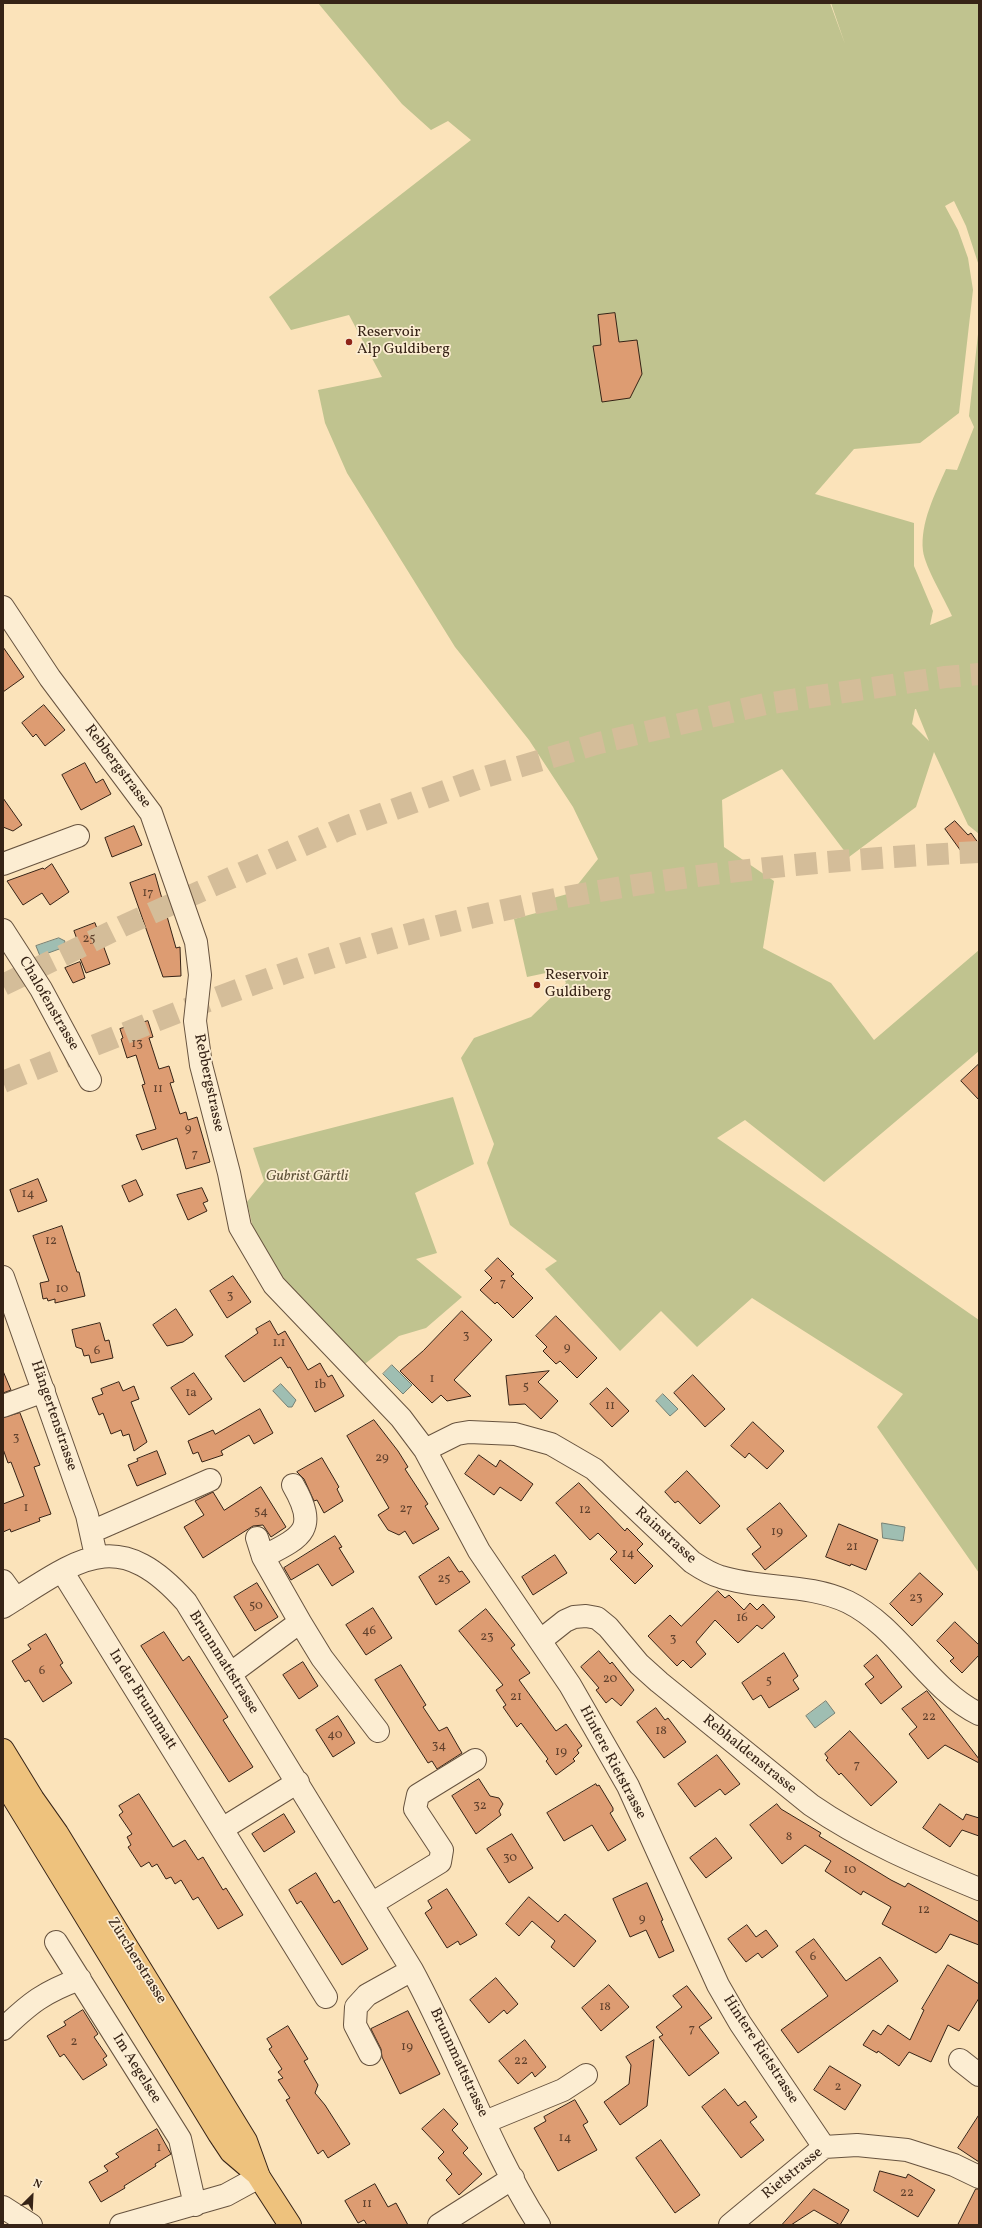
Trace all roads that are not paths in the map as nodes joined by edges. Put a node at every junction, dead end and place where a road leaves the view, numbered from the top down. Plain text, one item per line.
1 (3, 607) edge
2 (78, 836) dead end
3 (3, 864) edge
4 (3, 930) edge
5 (90, 1080) dead end
6 (3, 1277) edge
7 (44, 1391) junction
8 (377, 1394) joint
9 (3, 1406) edge
10 (425, 1450) junction
11 (210, 1480) dead end
12 (293, 1485) dead end
13 (91, 1532) junction
14 (96, 1556) junction
15 (62, 1571) junction
16 (3, 1581) edge
17 (9, 1603) edge
18 (300, 1622) junction
19 (541, 1640) junction
20 (230, 1674) junction
21 (979, 1714) edge
22 (378, 1731) dead end
23 (3, 1750) edge
24 (475, 1760) dead end
25 (3, 1781) edge
26 (298, 1782) junction
27 (222, 1829) junction
28 (979, 1889) edge
29 (373, 1903) junction
30 (56, 1942) dead end
31 (412, 1970) junction
32 (80, 1979) junction
33 (326, 1997) dead end
34 (3, 2029) edge
35 (370, 2054) dead end
36 (960, 2060) dead end
37 (586, 2075) dead end
38 (979, 2075) edge
39 (486, 2122) junction
40 (824, 2147) junction
41 (259, 2177) junction
42 (979, 2177) edge
43 (512, 2178) junction
44 (195, 2204) junction
45 (3, 2207) edge
46 (31, 2225) edge
47 (121, 2225) edge
48 (290, 2225) edge
49 (439, 2225) edge
50 (539, 2225) edge
51 (730, 2225) edge

1 - 8 street, Rebbergstrasse
2 - 3 street
4 - 5 street, Chalofenstrasse
6 - 7 street, Hängertenstrasse
7 - 9 street
7 - 13 street, Hängertenstrasse
8 - 10 street, Hintere Rietstrasse
10 - 19 street, Hintere Rietstrasse
10 - 21 street, Rainstrasse
11 - 13 street
12 - 18 street
13 - 14 street, Hängertenstrasse
14 - 15 street, Brunnmattstrasse
14 - 20 street, Brunnmattstrasse
15 - 17 street, Brunnmattstrasse
15 - 27 street, In der Brunnmatt
16 - 17 street
18 - 20 street
18 - 22 street
19 - 28 street, Rebhaldenstrasse
19 - 40 street, Hintere Rietstrasse
20 - 26 street, Brunnmattstrasse
23 - 41 main road, Zürcherstrasse
24 - 29 street
25 - 41 main road, Zürcherstrasse
26 - 27 street
26 - 29 street, Brunnmattstrasse
27 - 33 street, In der Brunnmatt
29 - 31 street, Brunnmattstrasse
30 - 32 street, Im Aegelsee
31 - 35 street
31 - 39 street, Brunnmattstrasse
32 - 34 street
32 - 44 street, Im Aegelsee
36 - 38 street
37 - 39 street
39 - 43 street, Brunnmattstrasse
40 - 42 street, Rietstrasse
40 - 51 street, Rietstrasse
41 - 44 street
41 - 48 main road, Zürcherstrasse
43 - 49 street
43 - 50 street, Brunnmattstrasse
44 - 47 street
45 - 46 street

